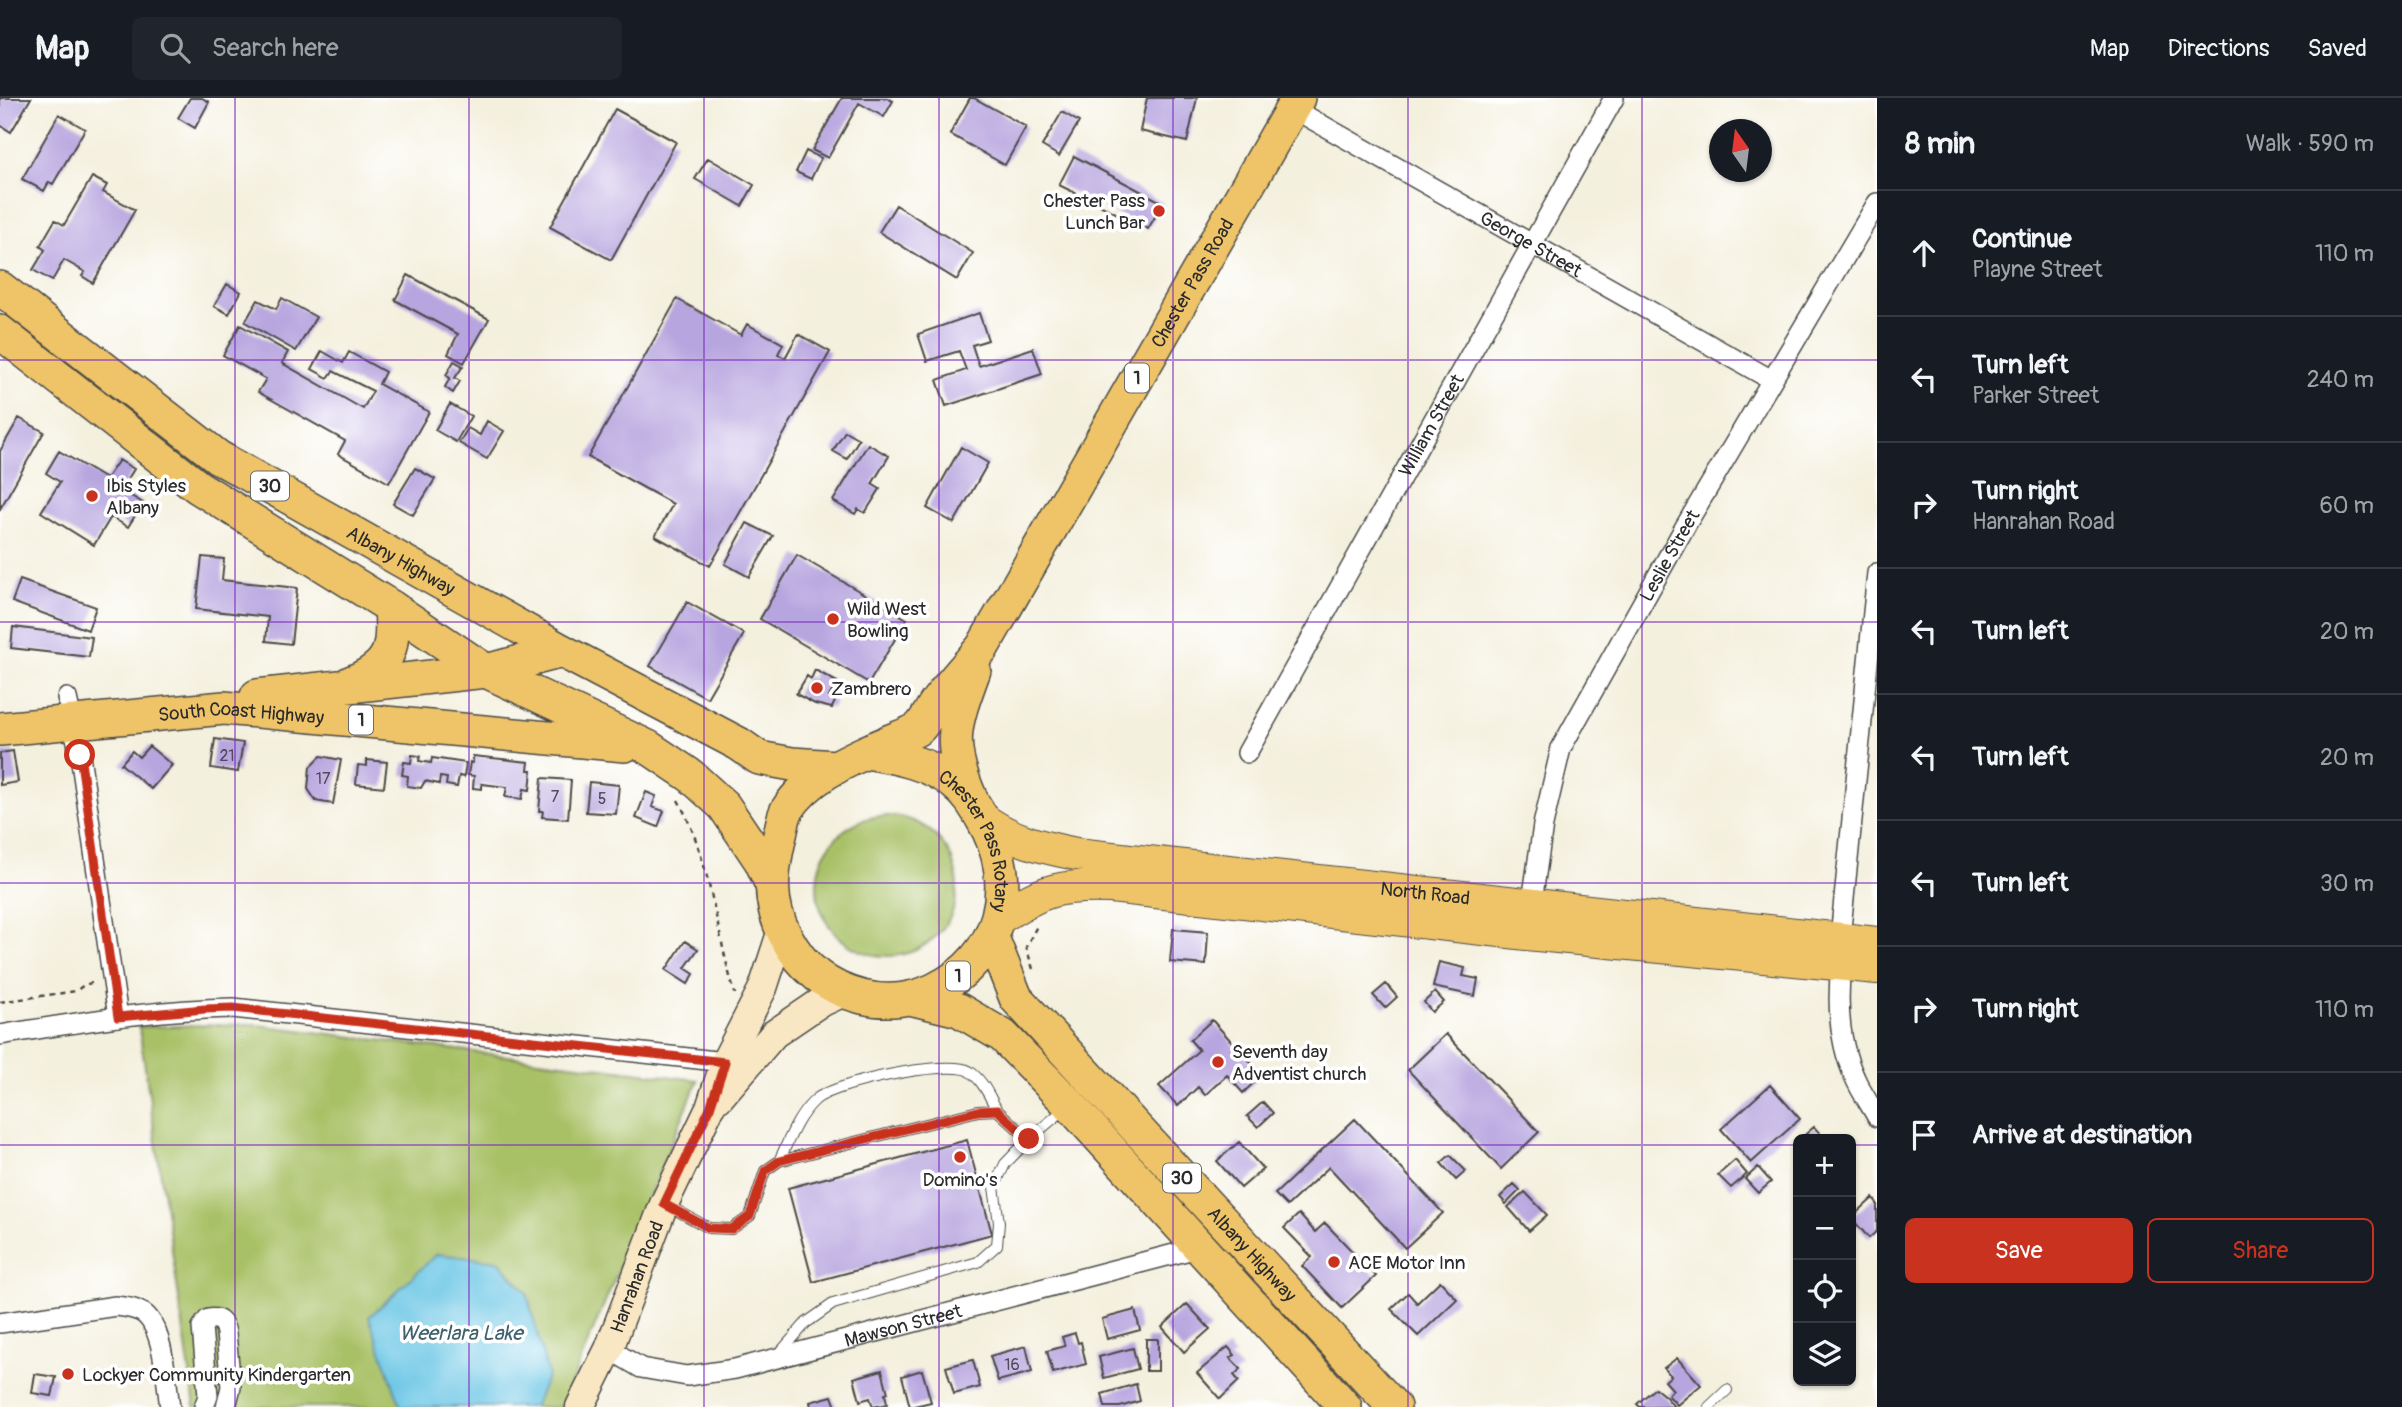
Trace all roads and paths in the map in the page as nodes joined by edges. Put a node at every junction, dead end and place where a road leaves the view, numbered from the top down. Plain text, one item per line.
1 (1614, 98) edge
2 (1295, 103) edge
3 (1877, 203) edge
4 (1534, 243) junction
5 (0, 288) edge
6 (0, 332) edge
7 (1770, 380) junction
8 (218, 457) junction
9 (198, 486) junction
10 (1877, 573) edge
11 (391, 607) junction
12 (982, 648) junction
13 (562, 651) junction
14 (486, 671) junction
15 (338, 688) junction
16 (0, 707) edge
17 (70, 709) junction
18 (0, 729) edge
19 (648, 747) junction
20 (866, 752) junction
21 (1247, 753) dead end
22 (836, 767) junction
23 (678, 799) dead end
24 (977, 809) junction
25 (771, 883) junction
26 (1530, 920) junction
27 (995, 927) junction
28 (782, 930) junction
29 (1877, 943) edge
30 (1840, 951) junction
31 (1877, 968) edge
32 (102, 981) dead end
33 (844, 992) junction
34 (910, 998) junction
35 (737, 999) dead end
36 (0, 1002) edge
37 (118, 1017) junction
38 (0, 1035) edge
39 (725, 1062) junction
40 (1070, 1104) junction
41 (710, 1108) junction
42 (997, 1110) junction
43 (1877, 1116) edge
44 (1029, 1139) junction
45 (779, 1161) junction
46 (664, 1204) junction
47 (1200, 1247) junction
48 (0, 1323) edge
49 (609, 1349) junction
50 (776, 1359) junction
51 (1727, 1390) dead end
52 (170, 1407) edge
53 (204, 1407) edge
54 (226, 1407) edge
55 (580, 1407) edge
56 (1345, 1407) edge
57 (1394, 1407) edge
58 (1709, 1407) edge

1 - 4 street, William Street
2 - 4 street, George Street
2 - 12 highway, Chester Pass Road / 1
3 - 7 street, Leslie Street
4 - 7 street, George Street
4 - 21 street, William Street
5 - 8 highway, Albany Highway / 30
6 - 9 highway, 30
7 - 26 street, Leslie Street
8 - 9 highway
8 - 13 highway, Albany Highway / 30
9 - 11 highway, 30
10 - 30 street
11 - 14 highway, 30
11 - 15 highway
12 - 20 highway, Chester Pass Road / 1
12 - 24 highway, Chester Pass Road / 1
13 - 14 highway, South Coast Highway / 1
13 - 22 highway, Albany Highway
14 - 15 highway, South Coast Highway / 1
14 - 19 highway, 30
15 - 17 highway, South Coast Highway / 1
16 - 17 highway, South Coast Highway / 1
17 - 18 highway, South Coast Highway / 1
17 - 19 highway, South Coast Highway / 1
17 - 37 street
19 - 25 highway, 1
20 - 22 highway, Chester Pass Rotary / 1
20 - 24 highway, Chester Pass Rotary / 1
22 - 25 highway, Chester Pass Rotary / 1
23 - 35 path
24 - 26 main road, North Road
24 - 27 highway, Chester Pass Rotary / 1
25 - 28 highway, Chester Pass Rotary / 1
26 - 27 main road, North Road
26 - 30 main road, North Road
27 - 34 highway, Chester Pass Rotary / 1
27 - 57 highway, Albany Highway / 30
28 - 33 highway, Chester Pass Rotary / 1
28 - 39 main road, Hanrahan Road
29 - 30 main road, North Road
30 - 31 main road, North Road
30 - 43 street
32 - 36 path
33 - 34 highway, Chester Pass Rotary / 1
33 - 41 main road, Hanrahan Road
34 - 40 highway, Albany Highway / 30
37 - 38 street
37 - 39 street
39 - 41 main road, Hanrahan Road
40 - 44 lane
40 - 47 highway, Albany Highway / 30
41 - 46 main road, Hanrahan Road
42 - 44 lane
42 - 45 lane
42 - 45 lane
44 - 50 lane
45 - 46 lane
46 - 49 main road, Hanrahan Road
47 - 50 street, Mawson Street
47 - 56 highway, Albany Highway / 30
48 - 52 street
49 - 50 street, Mawson Street
49 - 55 main road, Hanrahan Road
51 - 58 lane
53 - 54 street

